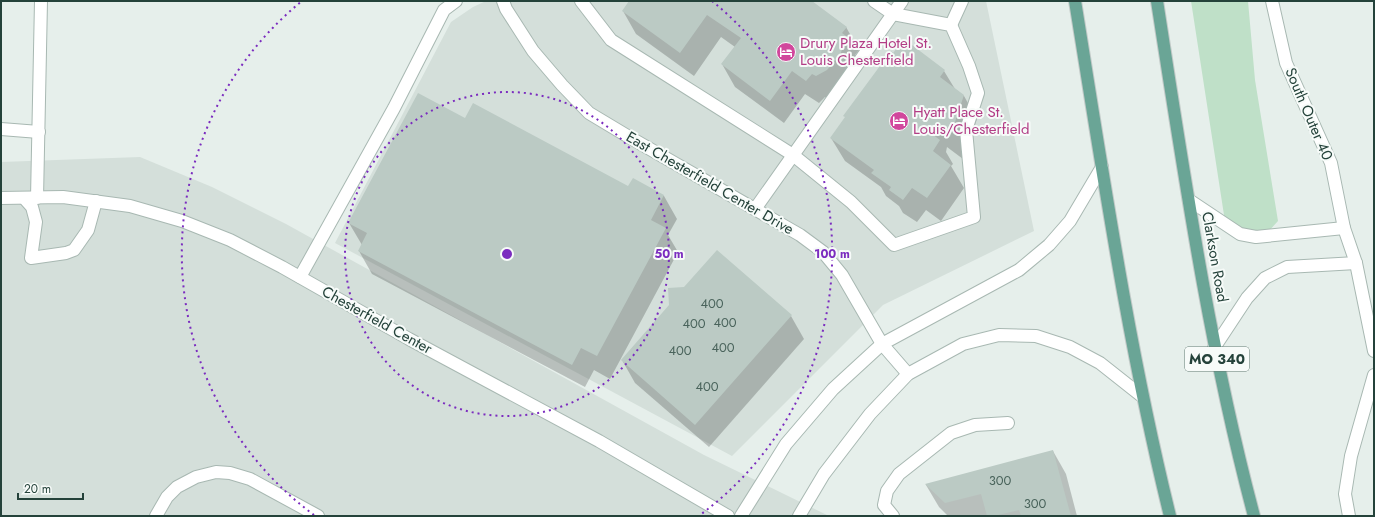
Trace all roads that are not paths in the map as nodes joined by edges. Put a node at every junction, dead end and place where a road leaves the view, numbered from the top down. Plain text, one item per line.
1 (41, 1) edge
2 (456, 1) edge
3 (503, 1) edge
4 (581, 1) edge
5 (874, 1) edge
6 (902, 1) edge
7 (962, 1) edge
8 (1075, 1) edge
9 (1156, 1) edge
10 (1272, 1) edge
11 (893, 14) junction
12 (951, 25) junction
13 (1, 128) edge
14 (39, 132) junction
15 (793, 155) junction
16 (1102, 167) junction
17 (1, 198) edge
18 (24, 198) junction
19 (37, 198) junction
20 (1189, 200) junction
21 (96, 202) junction
22 (755, 209) junction
23 (1344, 228) junction
24 (1356, 263) junction
25 (300, 277) junction
26 (882, 344) junction
27 (1214, 348) junction
28 (1374, 350) edge
29 (908, 374) junction
30 (1374, 375) edge
31 (1143, 397) junction
32 (1370, 404) edge
33 (1008, 423) dead end
34 (156, 516) edge
35 (318, 516) edge
36 (728, 516) edge
37 (741, 516) edge
38 (799, 516) edge
39 (893, 516) edge
40 (1170, 516) edge
41 (1254, 516) edge
42 (1349, 516) edge

1 - 14 street
2 - 25 street
3 - 22 street, East Chesterfield Center Drive
4 - 15 street
5 - 11 street
6 - 11 street
7 - 12 street
8 - 16 main road
9 - 20 main road, Clarkson Road / MO 340
10 - 23 street, South Outer 40
11 - 12 street
11 - 15 street
12 - 15 street
13 - 14 street
14 - 19 street
15 - 22 street
16 - 26 street
16 - 31 main road
17 - 18 street, Chesterfield Center
18 - 19 street, Chesterfield Center
18 - 21 street
19 - 21 street, Chesterfield Center
20 - 23 street
20 - 27 main road, Clarkson Road / MO 340
21 - 25 street, Chesterfield Center
22 - 26 street, East Chesterfield Center Drive
23 - 24 street, South Outer 40
24 - 27 street
24 - 28 street, South Outer 40
25 - 36 street, Chesterfield Center
26 - 29 street, East Chesterfield Center Drive
26 - 37 street
27 - 41 main road, Clarkson Road / MO 340
29 - 31 street
29 - 38 street
30 - 32 street
31 - 40 main road
32 - 42 street
33 - 39 street
34 - 35 street

